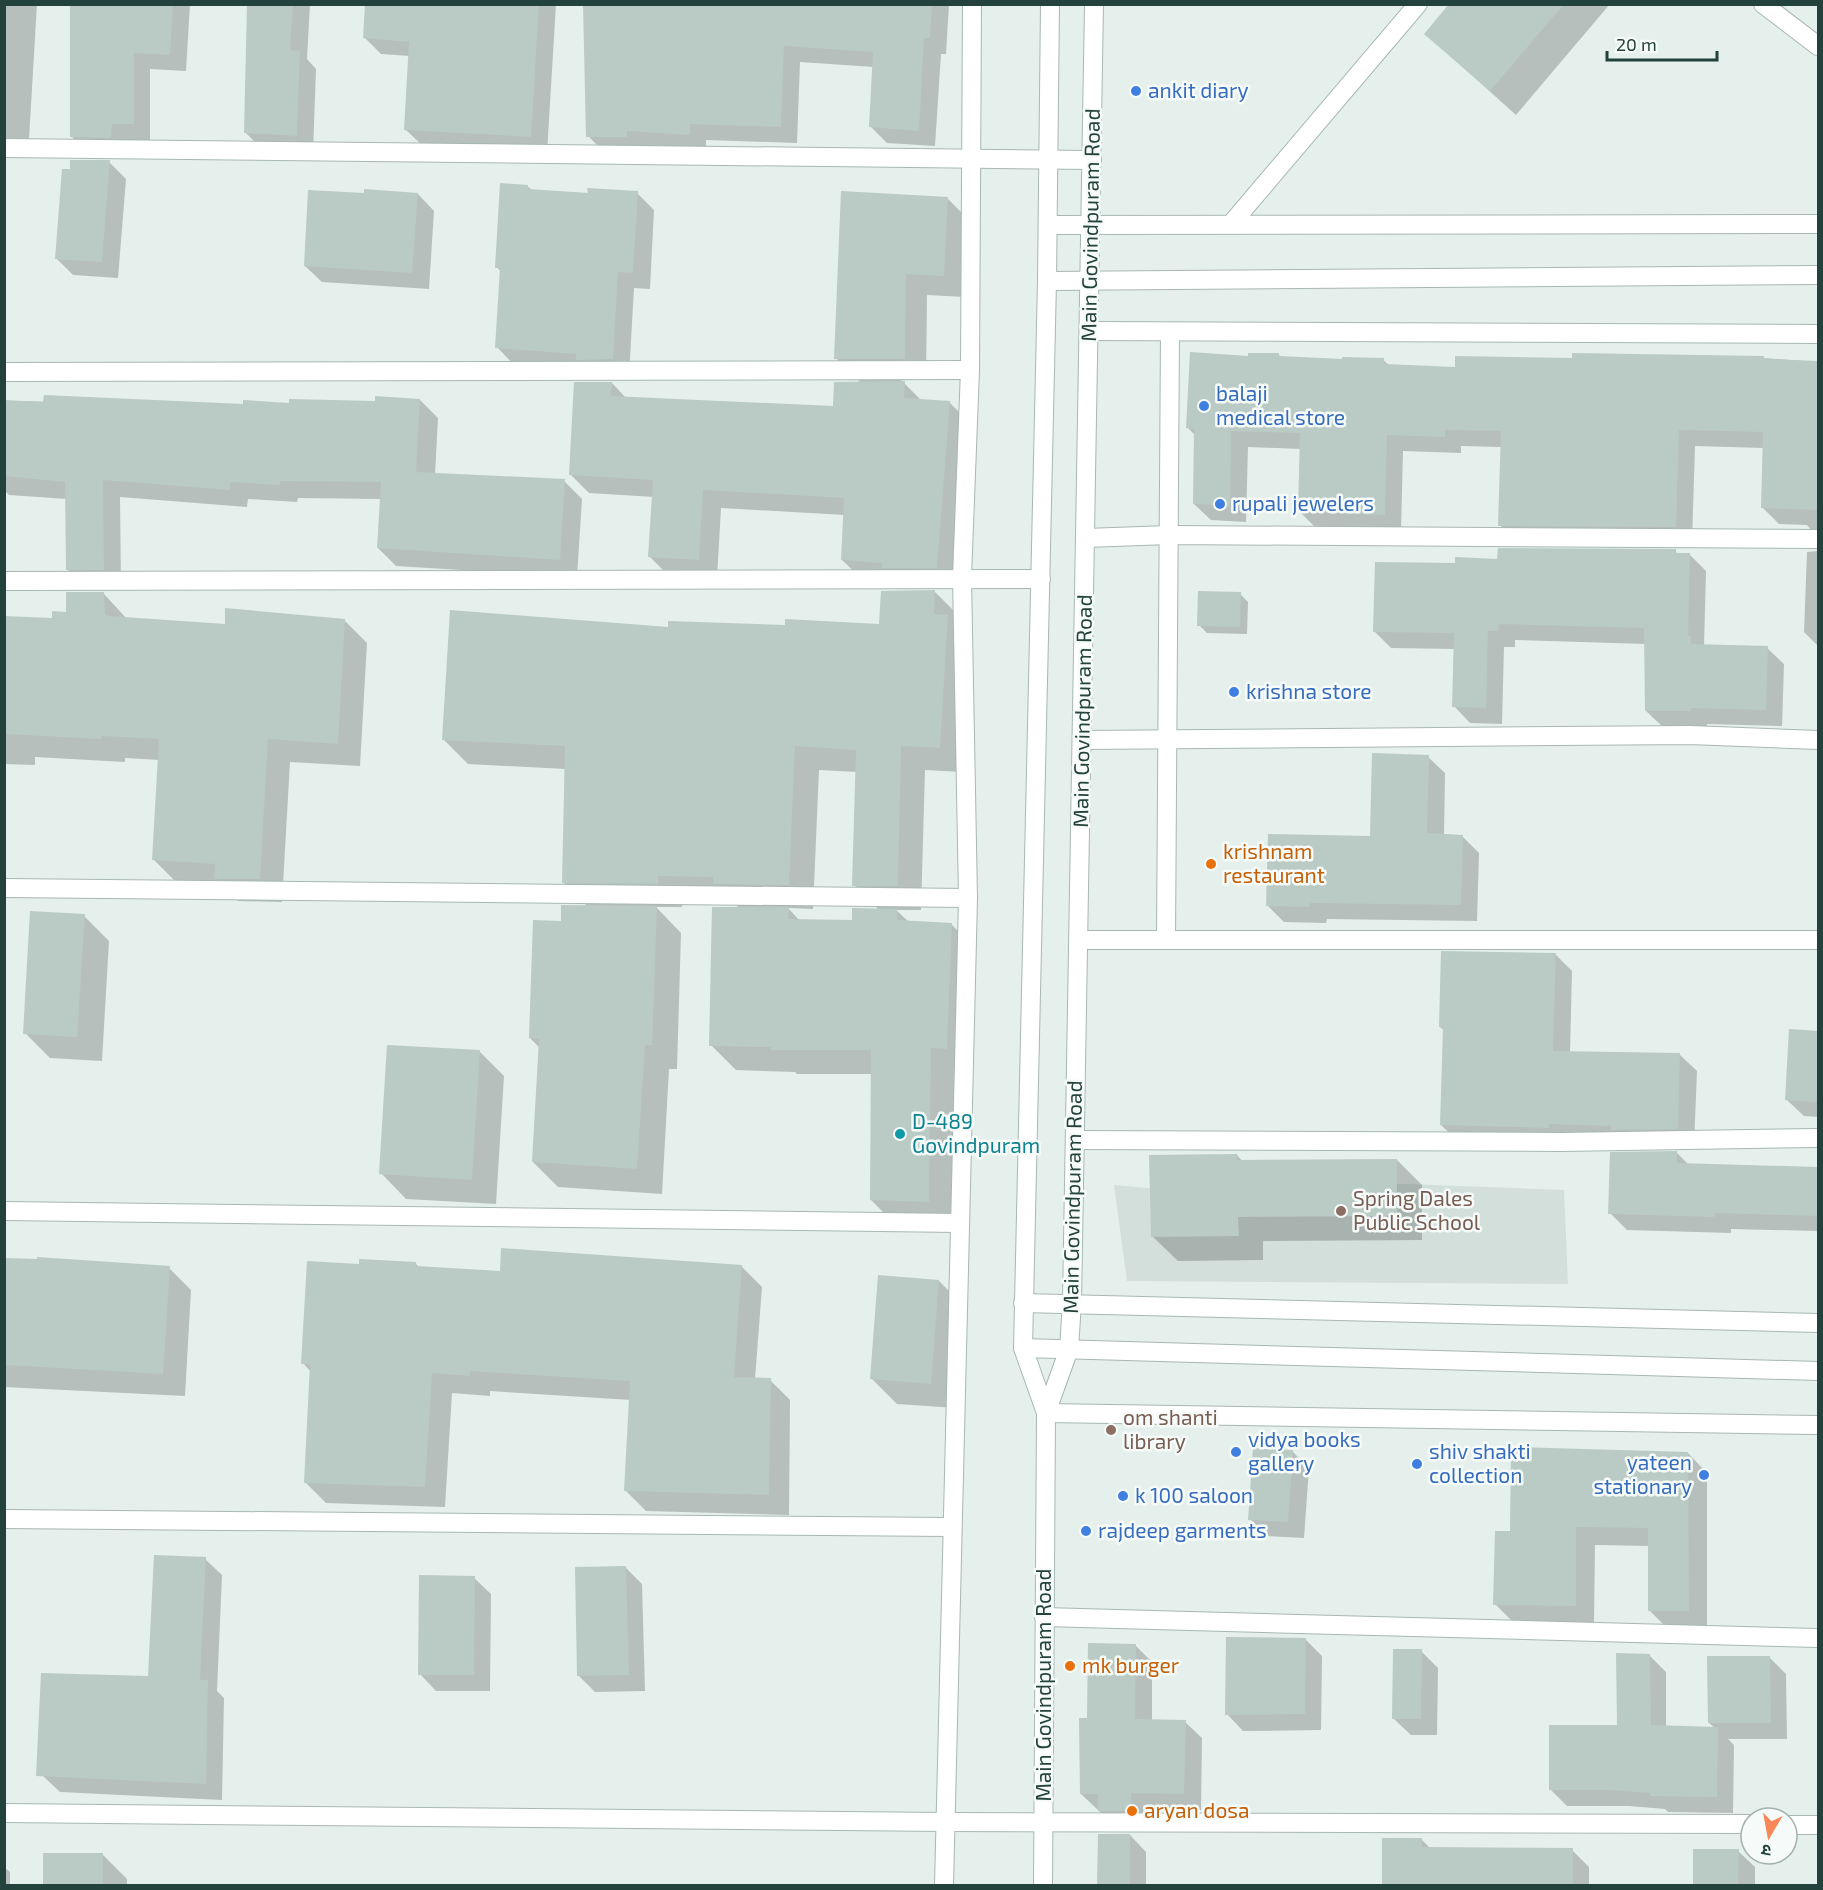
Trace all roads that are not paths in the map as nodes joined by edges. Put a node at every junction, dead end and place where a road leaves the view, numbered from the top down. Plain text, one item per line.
1 (972, 4) edge
2 (1050, 4) edge
3 (1094, 4) edge
4 (1418, 4) edge
5 (1763, 4) edge
6 (1818, 46) edge
7 (4, 148) edge
8 (969, 157) junction
9 (1048, 159) junction
10 (1092, 160) junction
11 (1231, 224) junction
12 (1818, 224) edge
13 (1048, 225) junction
14 (1092, 225) junction
15 (1818, 275) edge
16 (1090, 281) junction
17 (1047, 282) junction
18 (1090, 331) junction
19 (1170, 332) junction
20 (1818, 334) edge
21 (970, 370) junction
22 (4, 372) edge
23 (1169, 535) junction
24 (1086, 538) junction
25 (1818, 539) edge
26 (962, 577) junction
27 (1041, 579) junction
28 (4, 581) edge
29 (1082, 740) junction
30 (1167, 740) junction
31 (1818, 740) edge
32 (4, 888) edge
33 (968, 898) junction
34 (1079, 940) junction
35 (1166, 940) junction
36 (1818, 940) edge
37 (1818, 1138) edge
38 (1075, 1140) junction
39 (4, 1211) edge
40 (959, 1224) junction
41 (1023, 1302) junction
42 (1072, 1302) junction
43 (1818, 1323) edge
44 (1023, 1348) junction
45 (1069, 1349) junction
46 (1818, 1371) edge
47 (1046, 1413) junction
48 (1818, 1425) edge
49 (4, 1519) edge
50 (951, 1527) junction
51 (1044, 1617) junction
52 (1818, 1638) edge
53 (4, 1813) edge
54 (947, 1822) junction
55 (1043, 1822) junction
56 (1739, 1824) edge
57 (1799, 1825) edge
58 (1818, 1825) edge
59 (945, 1886) edge
60 (1042, 1886) edge

1 - 8 street
2 - 9 street, Main Govindpuram Road
3 - 10 street, Main Govindpuram Road
4 - 11 street
5 - 6 street
7 - 8 street
8 - 9 street
8 - 21 street
9 - 10 street
9 - 13 street, Main Govindpuram Road
10 - 14 street, Main Govindpuram Road
11 - 12 street
11 - 14 street
13 - 14 street
13 - 17 street, Main Govindpuram Road
14 - 16 street, Main Govindpuram Road
15 - 16 street
16 - 17 street
16 - 18 street, Main Govindpuram Road
17 - 27 street, Main Govindpuram Road
18 - 19 street
18 - 24 street, Main Govindpuram Road
19 - 20 street
19 - 23 street
21 - 22 street
21 - 26 street
23 - 24 street
23 - 25 street
23 - 30 street
24 - 29 street, Main Govindpuram Road
26 - 27 street
26 - 28 street
26 - 33 street
27 - 41 street, Main Govindpuram Road
29 - 30 street
29 - 34 street, Main Govindpuram Road
30 - 31 street
30 - 35 street
32 - 33 street
33 - 40 street
34 - 35 street
34 - 38 street, Main Govindpuram Road
35 - 36 street
37 - 38 street
38 - 42 street, Main Govindpuram Road
39 - 40 street
40 - 50 street
41 - 42 street
41 - 44 street, Main Govindpuram Road
42 - 43 street
42 - 45 street, Main Govindpuram Road
44 - 45 street
44 - 47 street, Main Govindpuram Road
45 - 46 street
45 - 47 street, Main Govindpuram Road
47 - 48 street
47 - 51 street, Main Govindpuram Road
49 - 50 street
50 - 54 street
51 - 52 street
51 - 55 street, Main Govindpuram Road
53 - 54 street
54 - 55 street
54 - 59 street
55 - 56 street
55 - 60 street, Main Govindpuram Road
57 - 58 street

